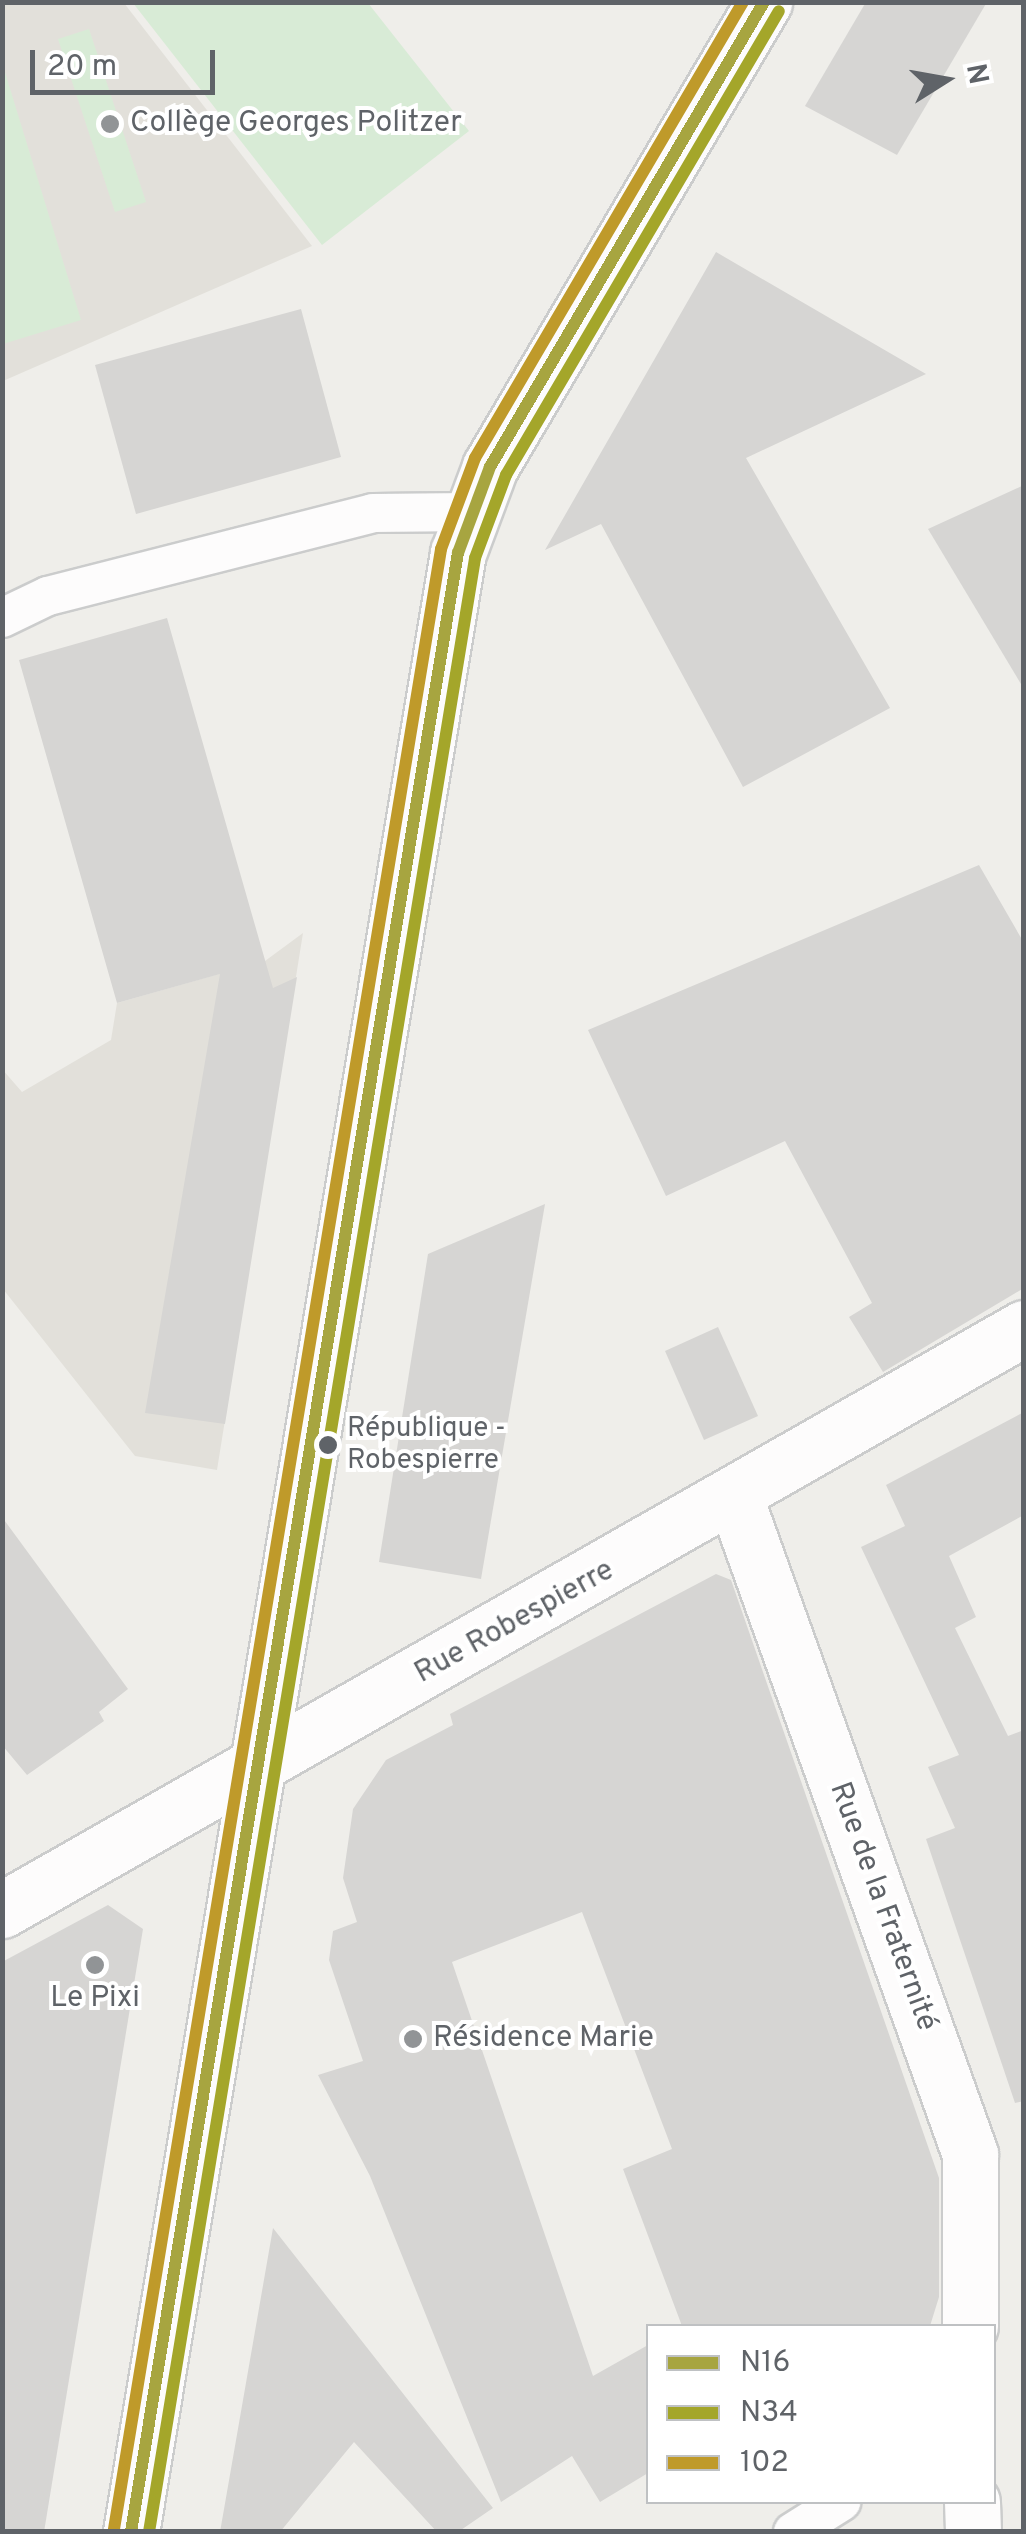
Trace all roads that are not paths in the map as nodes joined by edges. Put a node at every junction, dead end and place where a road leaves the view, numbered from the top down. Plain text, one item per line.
1 (764, 2) edge
2 (468, 512) junction
3 (2, 618) edge
4 (1024, 1328) edge
5 (735, 1498) junction
6 (256, 1769) junction
7 (2, 1910) edge
8 (970, 2324) edge
9 (838, 2504) edge
10 (972, 2504) edge
11 (131, 2532) edge
12 (793, 2532) edge
13 (974, 2532) edge

1 - 2 main road
2 - 3 lane
2 - 6 main road
4 - 5 main road, Rue Robespierre
5 - 6 main road, Rue Robespierre
5 - 8 main road, Rue de la Fraternité
6 - 7 main road, Rue Robespierre
6 - 11 main road
9 - 12 lane
10 - 13 main road

